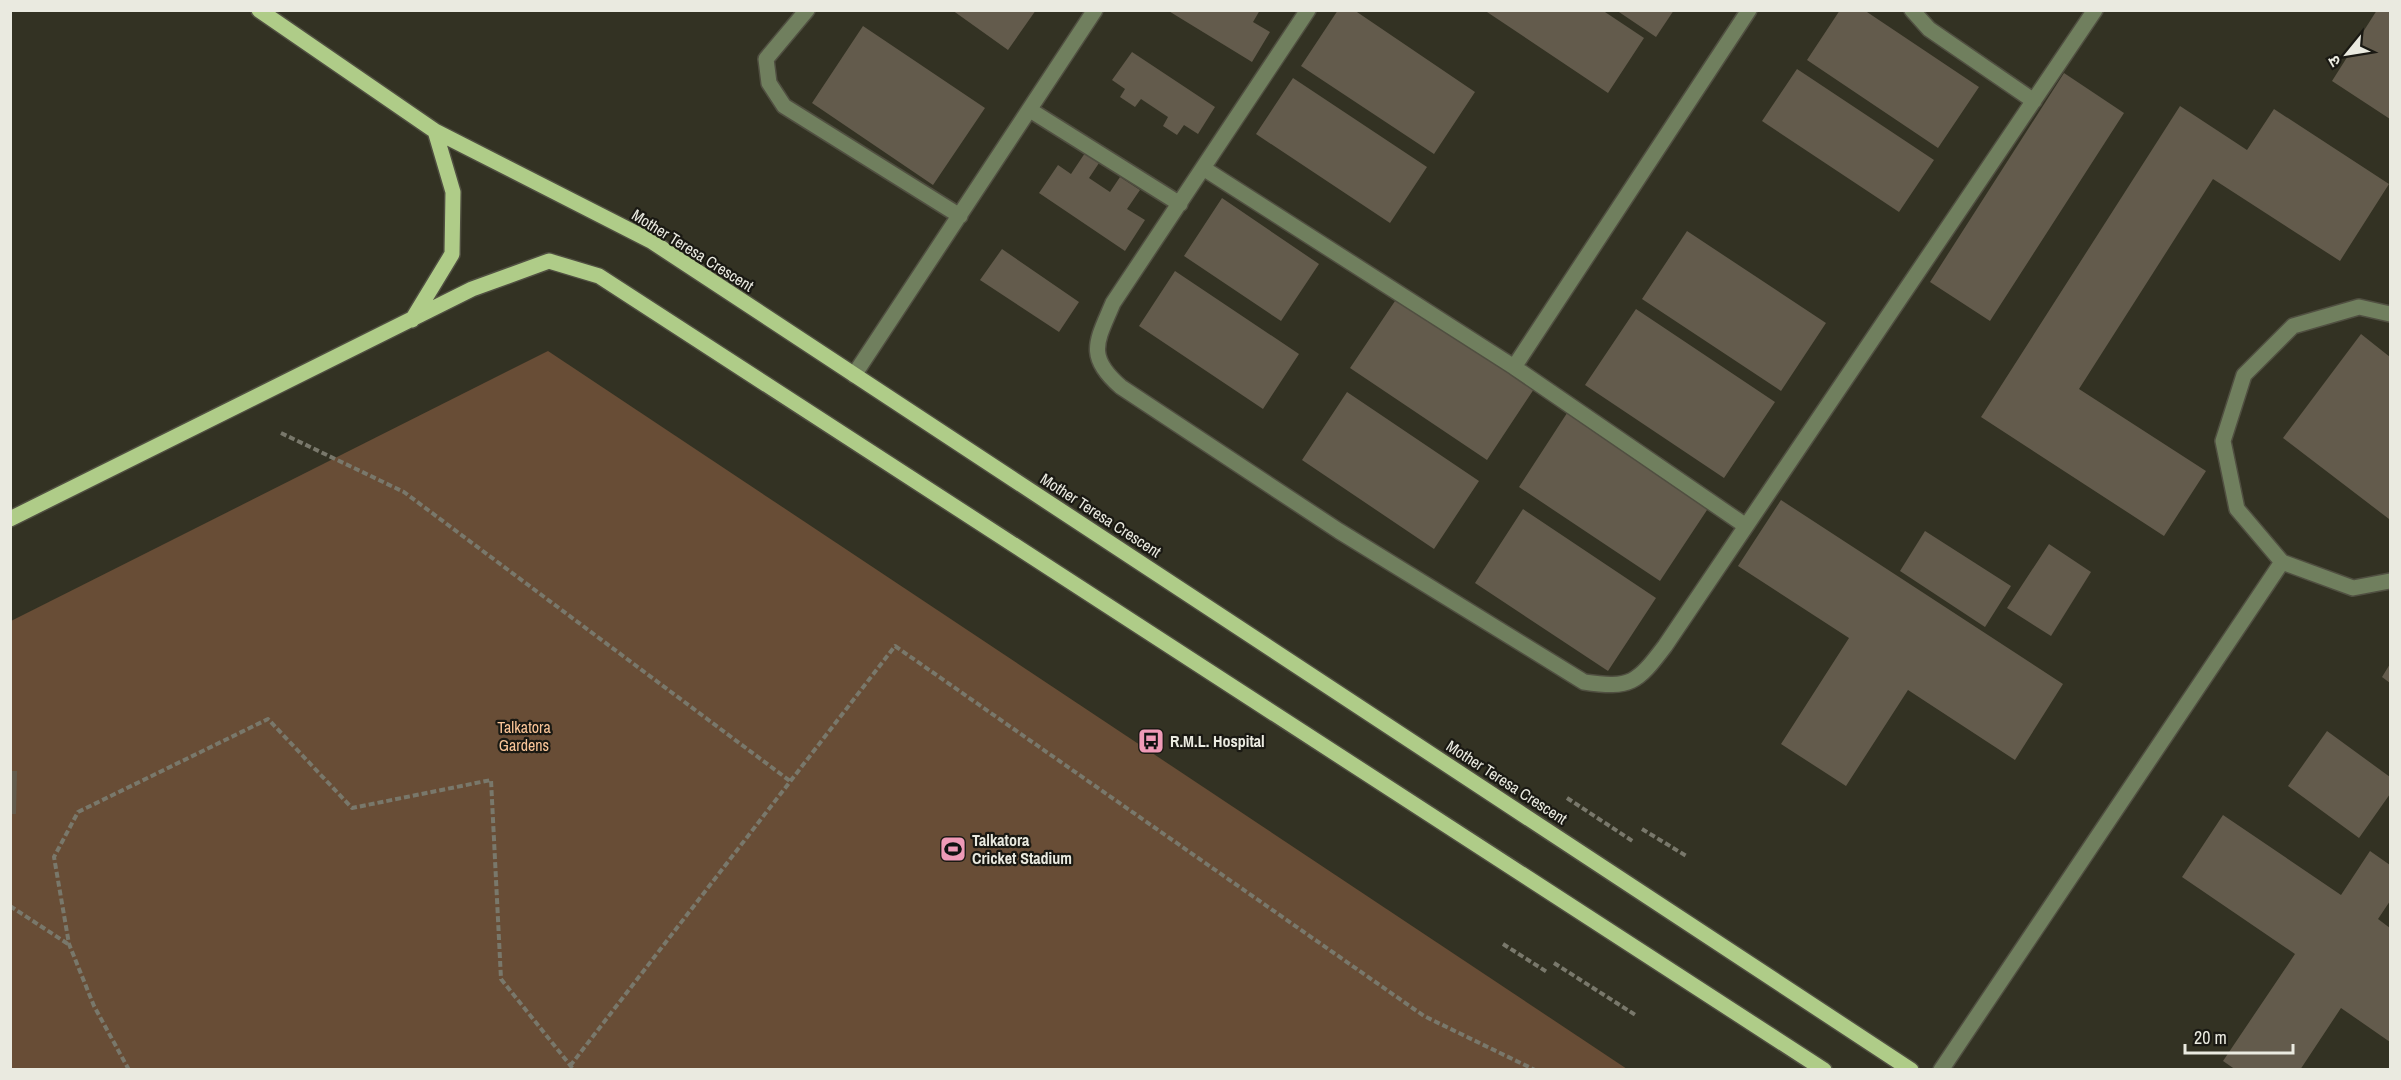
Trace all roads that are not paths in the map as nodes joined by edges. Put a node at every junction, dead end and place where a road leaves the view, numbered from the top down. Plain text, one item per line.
1 (259, 10) edge
2 (807, 10) edge
3 (1095, 10) edge
4 (1749, 10) edge
5 (1912, 10) edge
6 (2095, 10) edge
7 (1301, 13) edge
8 (2034, 101) junction
9 (1030, 110) junction
10 (435, 131) junction
11 (1203, 168) junction
12 (1179, 204) junction
13 (960, 216) junction
14 (2391, 314) edge
15 (412, 320) junction
16 (1514, 367) junction
17 (854, 375) junction
18 (10, 519) edge
19 (1746, 526) junction
20 (2282, 562) junction
21 (2391, 581) edge
22 (1824, 1070) edge
23 (1911, 1070) edge
24 (1941, 1070) edge

1 - 10 main road, Mother Teresa Crescent
2 - 13 street
3 - 9 street
4 - 16 street
5 - 8 street
6 - 8 street
7 - 11 street
8 - 19 street
9 - 12 street
9 - 13 street
10 - 15 main road
10 - 17 main road, Mother Teresa Crescent
11 - 12 street
11 - 16 street
12 - 19 street
13 - 17 street
14 - 20 street
15 - 18 main road
15 - 22 main road
16 - 19 street
17 - 23 main road, Mother Teresa Crescent
20 - 21 street
20 - 24 street

